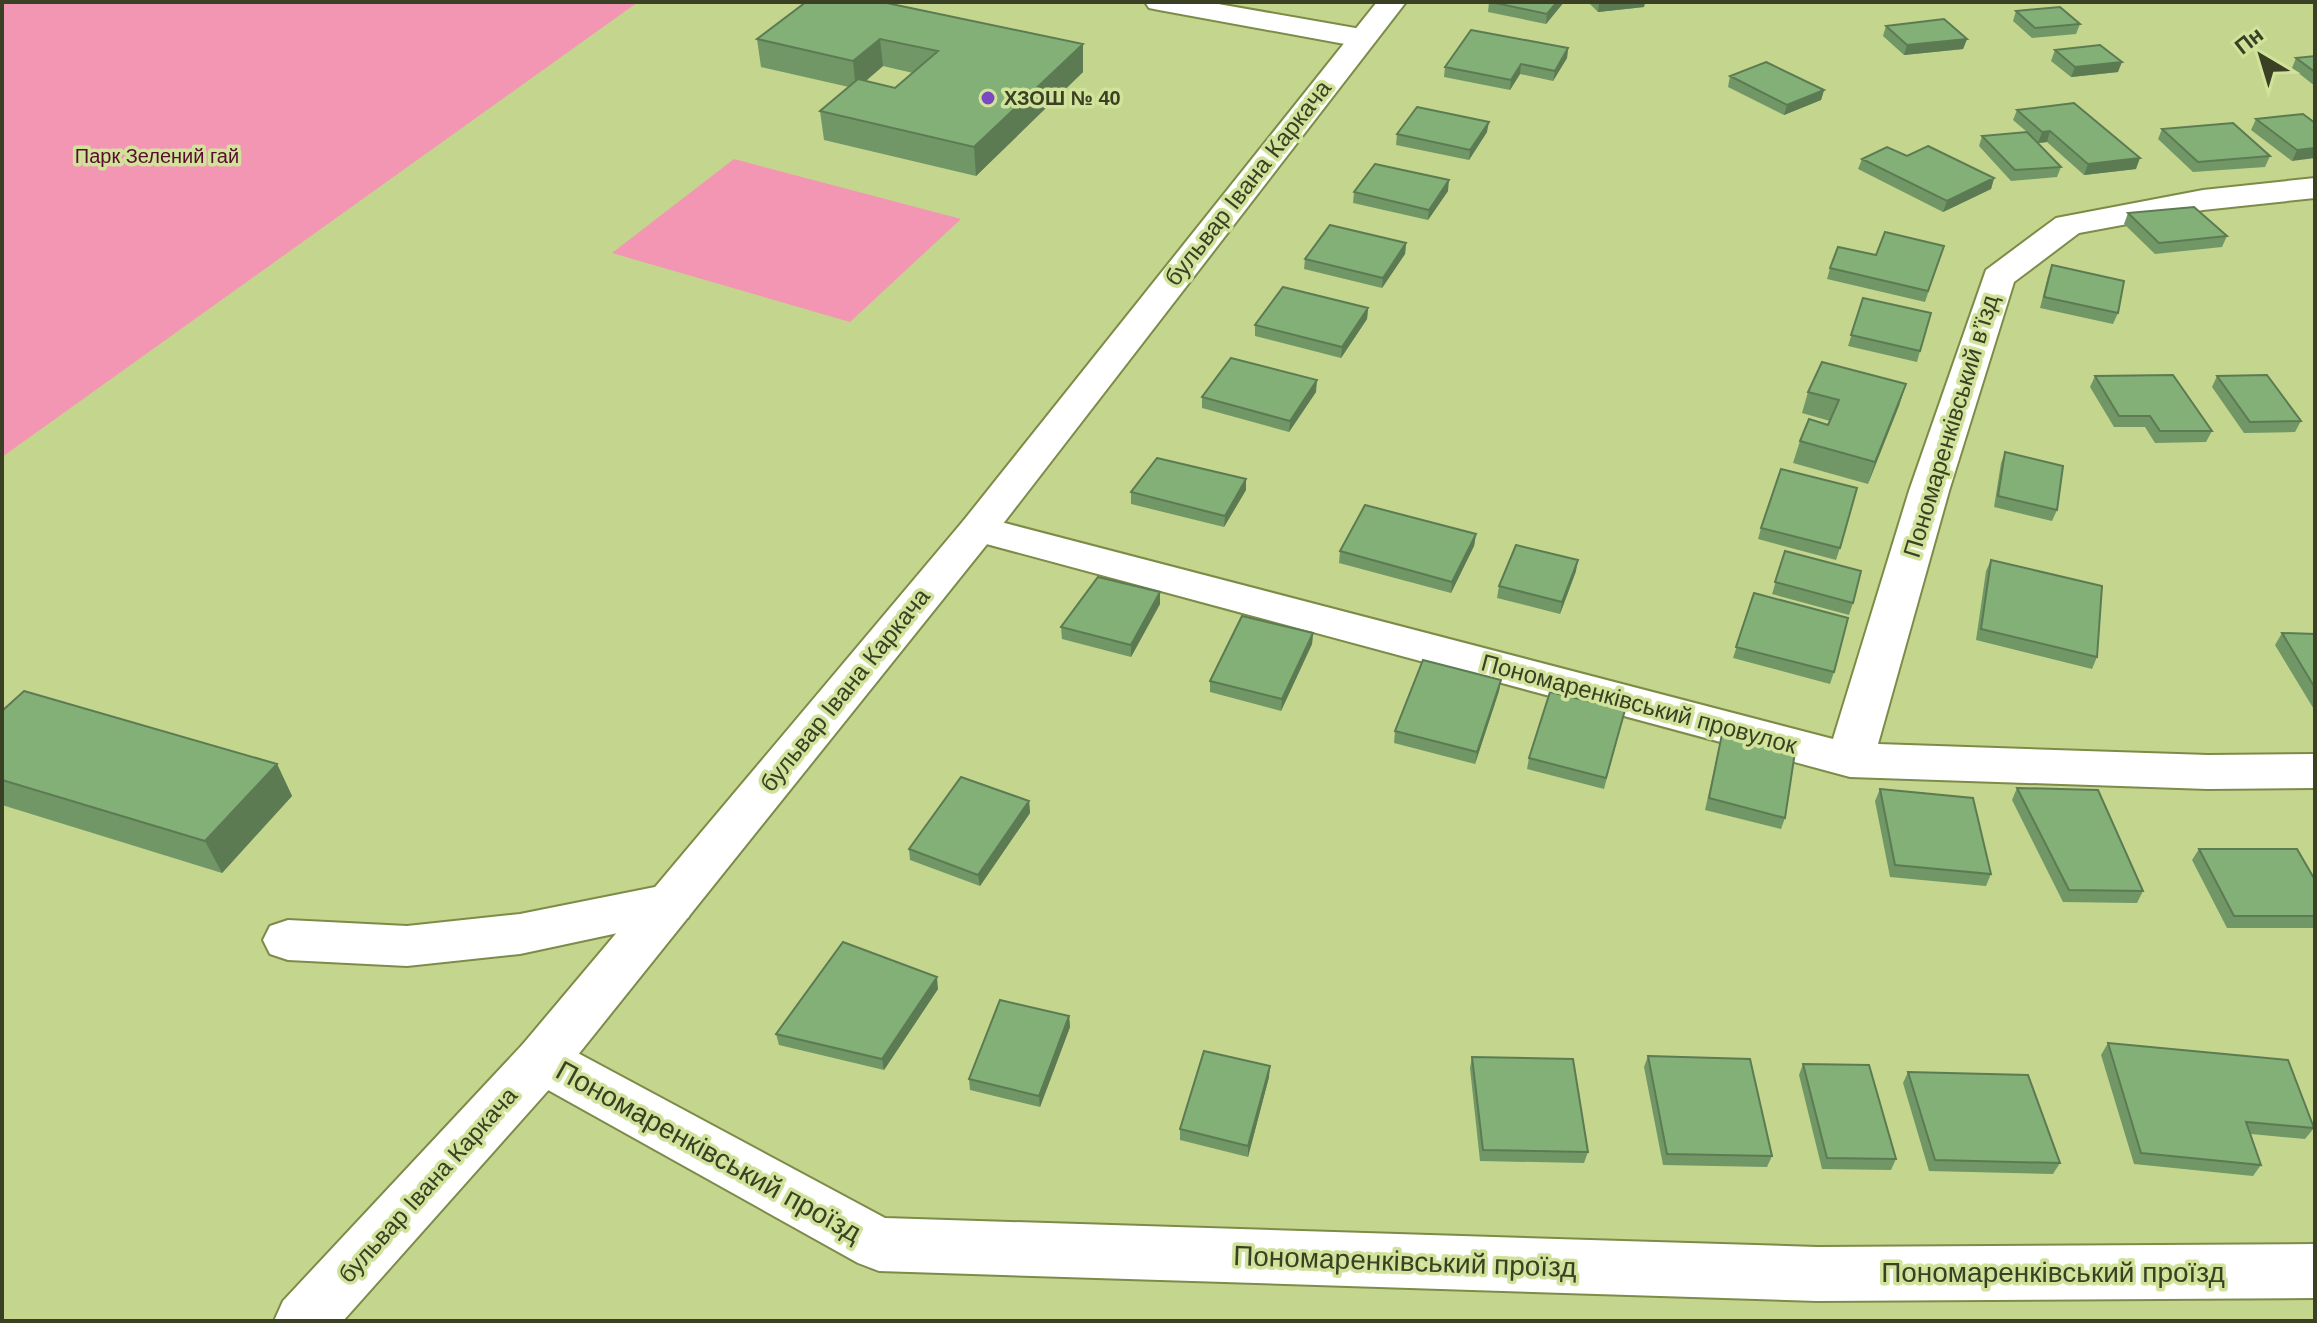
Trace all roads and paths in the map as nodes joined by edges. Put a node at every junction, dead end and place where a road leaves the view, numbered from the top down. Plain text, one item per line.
1 (1159, 2) edge
2 (1392, 2) edge
3 (1361, 38) junction
4 (2315, 188) edge
5 (978, 529) junction
6 (1850, 760) junction
7 (2315, 771) edge
8 (670, 904) junction
9 (288, 940) dead end
10 (542, 1060) junction
11 (2315, 1271) edge
12 (304, 1321) edge

1 - 3 street
2 - 3 street, бульвар Івана Каркача
3 - 5 street, бульвар Івана Каркача
4 - 6 street, Пономаренківський в’їзд
5 - 6 street, Пономаренківський провулок
5 - 8 street, бульвар Івана Каркача
6 - 7 street, Пономаренківський провулок
8 - 9 street
8 - 10 street, бульвар Івана Каркача
10 - 11 street, Пономаренківський проїзд
10 - 12 street, бульвар Івана Каркача

